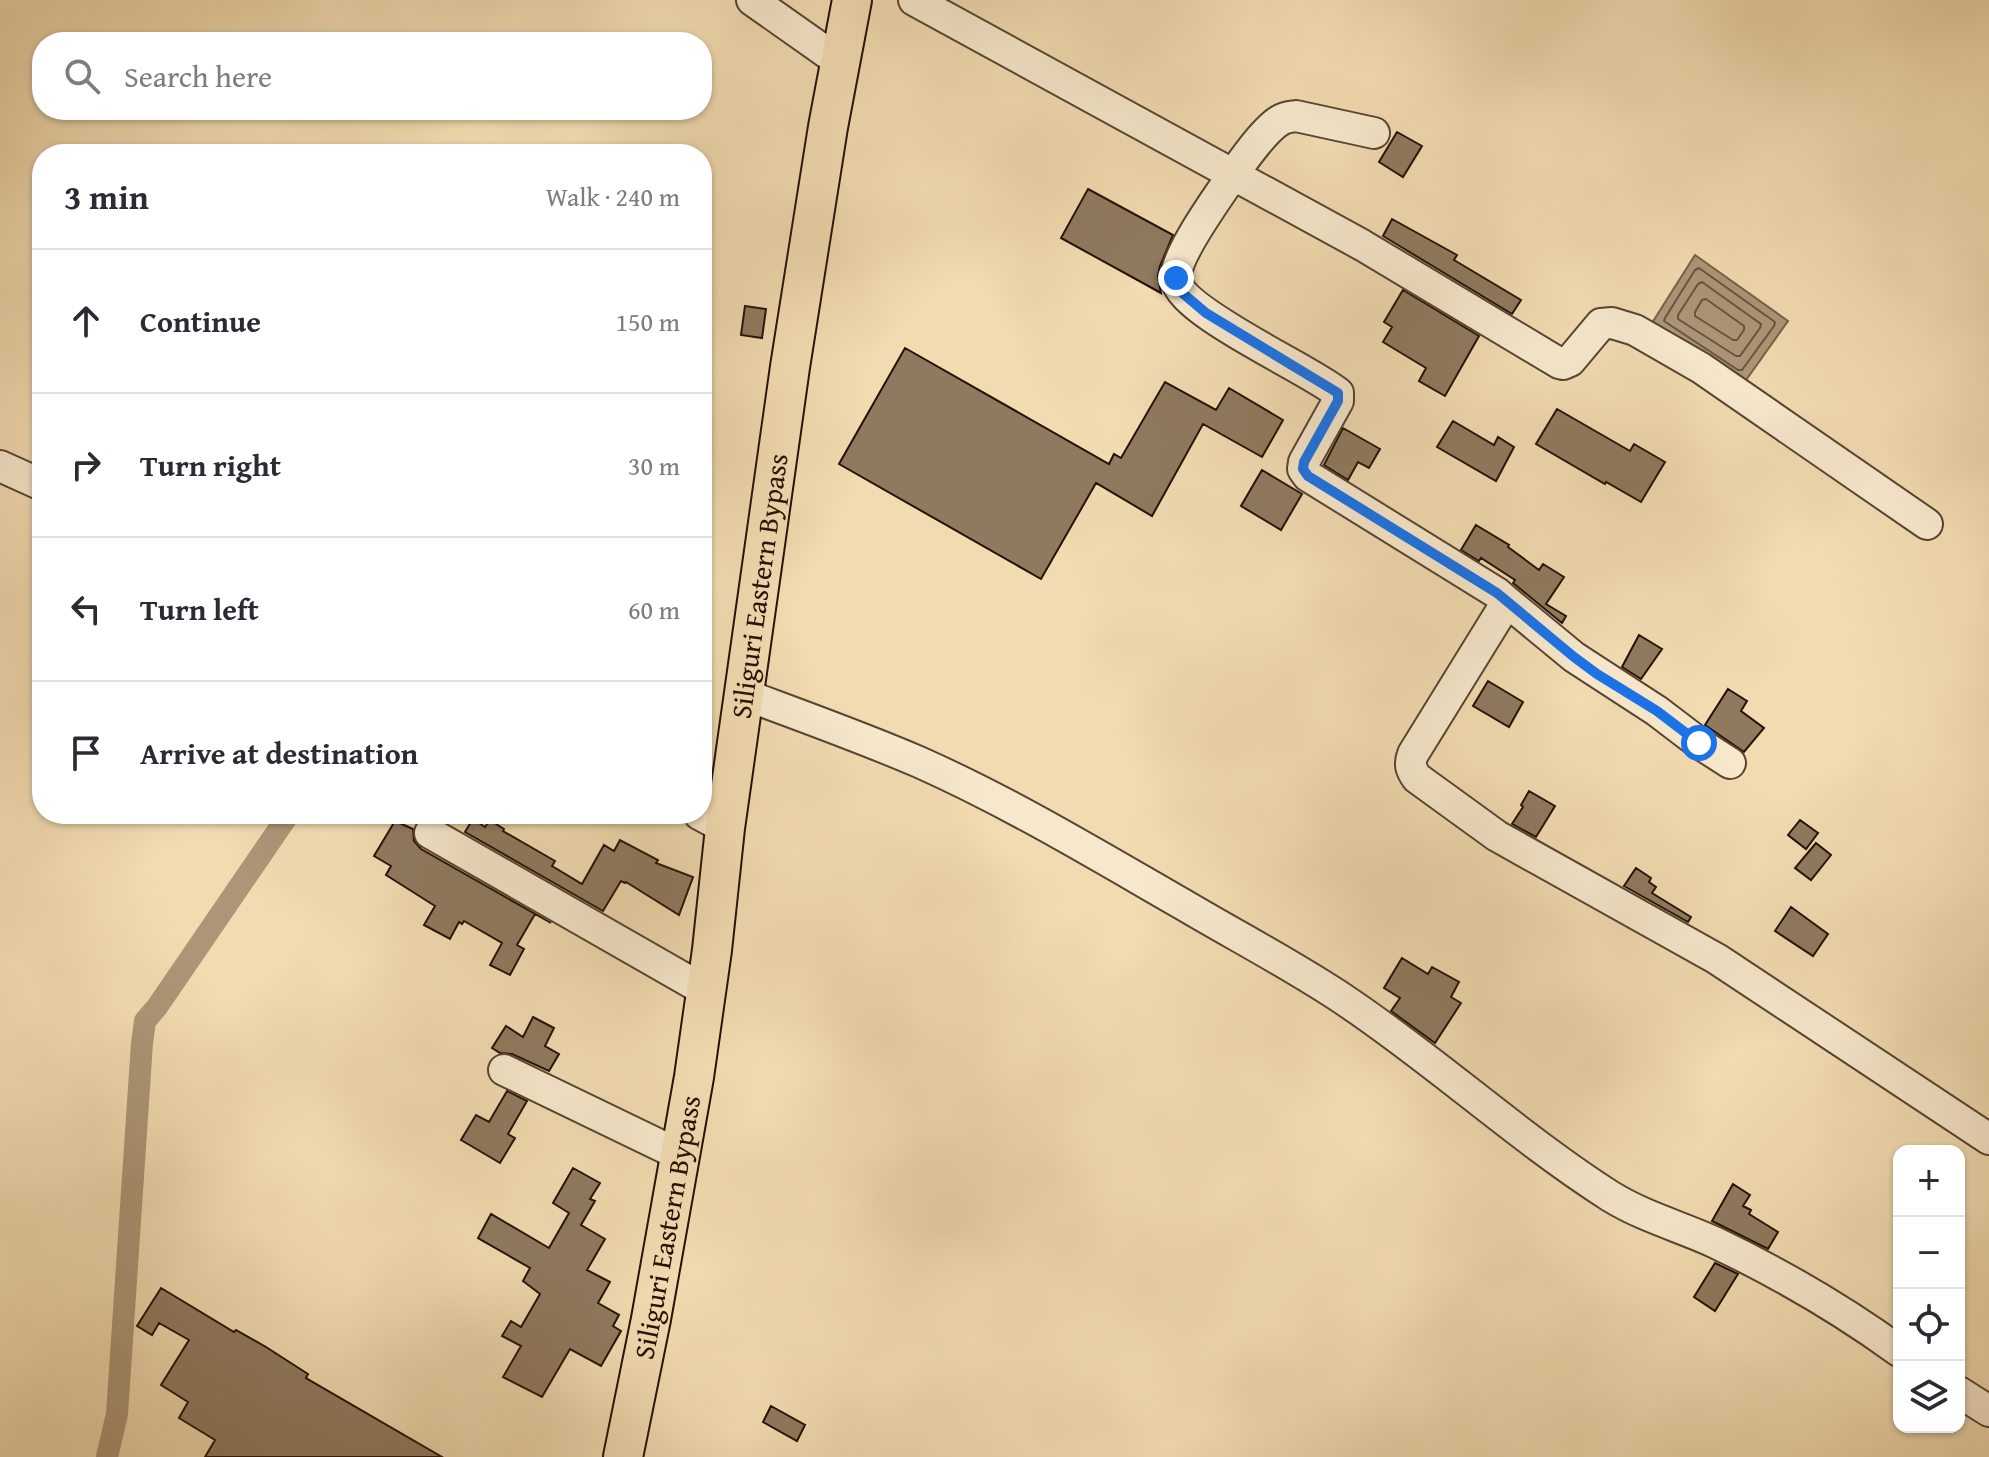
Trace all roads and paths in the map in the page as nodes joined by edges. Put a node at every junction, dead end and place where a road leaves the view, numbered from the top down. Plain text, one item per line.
1 (752, 0) edge
2 (852, 0) edge
3 (914, 0) edge
4 (840, 62) junction
5 (1374, 133) dead end
6 (1232, 176) junction
7 (0, 466) edge
8 (32, 480) edge
9 (1927, 524) dead end
10 (1505, 600) junction
11 (743, 694) junction
12 (1730, 763) dead end
13 (712, 821) edge
14 (712, 824) edge
15 (430, 833) dead end
16 (706, 991) junction
17 (504, 1070) dead end
18 (1989, 1139) edge
19 (680, 1155) junction
20 (1893, 1347) edge
21 (1965, 1396) edge
22 (1989, 1411) edge
23 (623, 1457) edge

1 - 4 street
2 - 4 main road, Siliguri Eastern Bypass
3 - 6 street
4 - 11 main road, Siliguri Eastern Bypass
5 - 6 street
6 - 9 street
6 - 10 street
7 - 8 street
10 - 12 street
10 - 18 street
11 - 13 main road, Siliguri Eastern Bypass
11 - 20 street
14 - 16 main road, Siliguri Eastern Bypass
15 - 16 street
16 - 19 main road, Siliguri Eastern Bypass
17 - 19 street
19 - 23 main road, Siliguri Eastern Bypass
21 - 22 street

